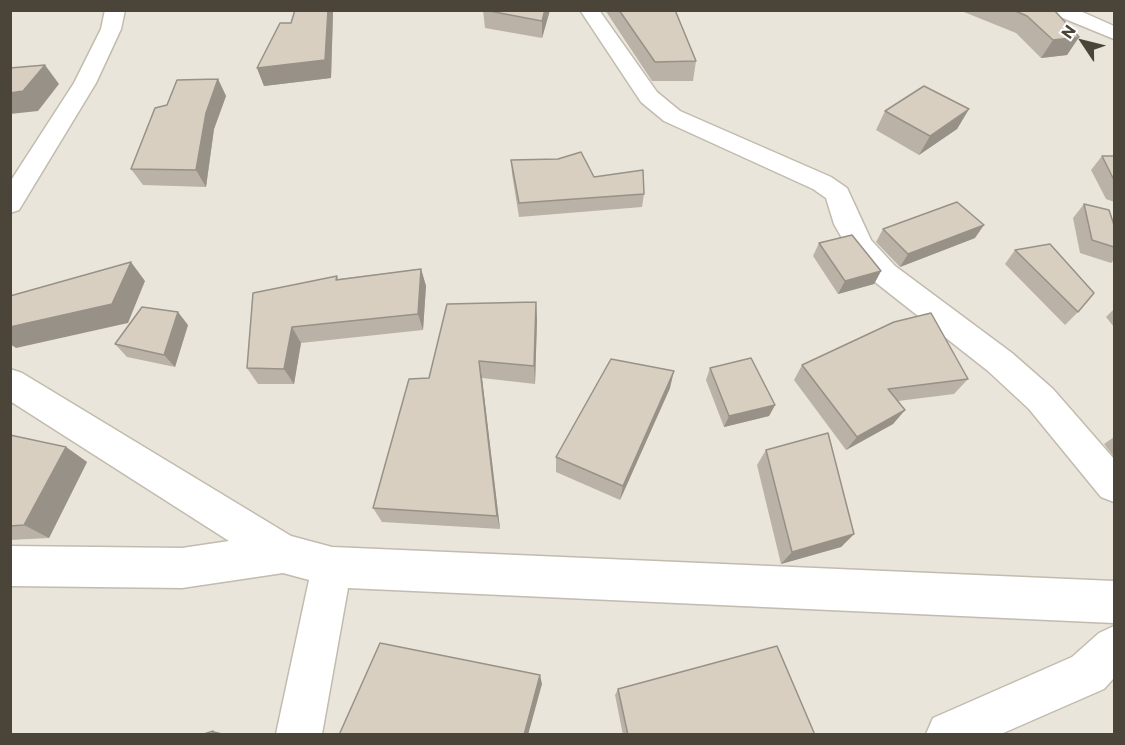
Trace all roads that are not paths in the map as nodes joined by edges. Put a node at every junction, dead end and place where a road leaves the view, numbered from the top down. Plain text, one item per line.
1 (116, 10) edge
2 (589, 10) edge
3 (1060, 10) edge
4 (1114, 33) edge
5 (10, 204) edge
6 (10, 382) edge
7 (1114, 485) edge
8 (283, 553) junction
9 (10, 566) edge
10 (332, 567) junction
11 (1114, 602) edge
12 (1114, 648) edge
13 (299, 735) edge
14 (948, 735) edge

1 - 5 street
2 - 7 street
3 - 4 street
6 - 8 street
8 - 9 street
8 - 10 street
10 - 11 street
10 - 13 street
12 - 14 street

